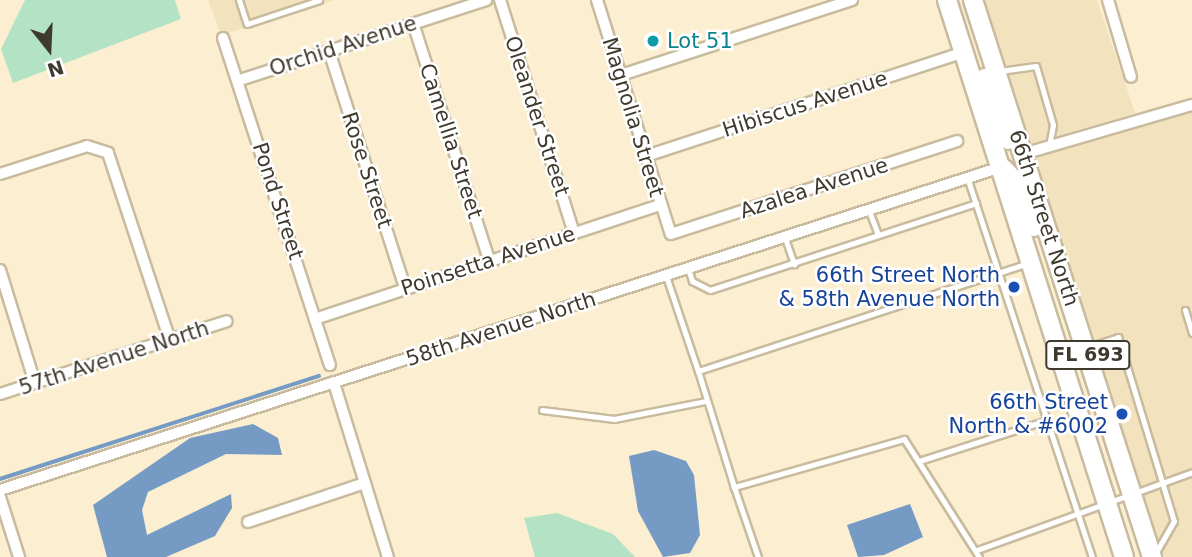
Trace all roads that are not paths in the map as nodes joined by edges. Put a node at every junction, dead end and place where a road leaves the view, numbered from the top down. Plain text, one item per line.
1 (239, 0) edge
2 (319, 0) edge
3 (486, 0) edge
4 (499, 0) edge
5 (852, 0) edge
6 (947, 0) edge
7 (973, 0) edge
8 (1108, 0) edge
9 (600, 1) edge
10 (413, 23) junction
11 (223, 38) dead end
12 (962, 45) junction
13 (328, 51) junction
14 (997, 72) junction
15 (621, 75) junction
16 (1131, 77) dead end
17 (240, 80) junction
18 (1192, 105) edge
19 (957, 141) dead end
20 (1048, 146) junction
21 (1023, 154) junction
22 (646, 156) junction
23 (1001, 167) junction
24 (0, 174) edge
25 (966, 174) junction
26 (976, 203) junction
27 (660, 205) junction
28 (868, 209) junction
29 (574, 233) junction
30 (671, 234) joint
31 (878, 234) junction
32 (784, 236) junction
33 (489, 260) junction
34 (1031, 262) junction
35 (794, 264) junction
36 (688, 268) junction
37 (0, 270) edge
38 (998, 272) junction
39 (665, 275) junction
40 (405, 289) junction
41 (1185, 310) dead end
42 (1075, 314) junction
43 (315, 319) junction
44 (227, 321) dead end
45 (1192, 333) edge
46 (170, 340) junction
47 (1086, 348) junction
48 (330, 365) dead end
49 (698, 372) junction
50 (35, 383) junction
51 (334, 383) junction
52 (0, 394) edge
53 (706, 401) junction
54 (542, 410) dead end
55 (1047, 420) junction
56 (922, 460) junction
57 (1192, 472) edge
58 (365, 483) junction
59 (1161, 484) junction
60 (734, 487) junction
61 (0, 491) edge
62 (1132, 493) junction
63 (0, 497) edge
64 (1106, 501) junction
65 (1078, 512) junction
66 (248, 522) dead end
67 (978, 554) edge
68 (19, 557) edge
69 (388, 557) edge
70 (758, 557) edge
71 (1093, 557) edge
72 (1124, 557) edge
73 (1153, 557) edge

1 - 2 lane
3 - 10 street, Orchid Avenue
4 - 29 street, Oleander Street
5 - 15 street
6 - 12 main road, 66th Street North / FL 693
7 - 14 main road, 66th Street North / FL 693
8 - 16 street
9 - 15 street, Magnolia Street
10 - 13 street, Orchid Avenue
10 - 33 street, Camellia Street
11 - 17 street, Pond Street
12 - 21 main road
12 - 22 street, Hibiscus Avenue
12 - 23 main road, 66th Street North / FL 693
13 - 17 street, Orchid Avenue
13 - 40 street, Rose Street
14 - 20 lane
14 - 21 main road, 66th Street North / FL 693
15 - 22 street, Magnolia Street
17 - 43 street, Pond Street
18 - 20 street
19 - 30 street, Azalea Avenue
20 - 21 street
21 - 42 main road, 66th Street North / FL 693
22 - 27 street, Magnolia Street
23 - 25 street, 58th Avenue North
23 - 34 main road, 66th Street North / FL 693
23 - 42 main road
24 - 46 street
25 - 26 lane
25 - 28 street, 58th Avenue North
26 - 31 lane
26 - 38 lane
27 - 29 street, Poinsetta Avenue
27 - 30 street, Magnolia Street
28 - 31 lane
28 - 32 street, 58th Avenue North
29 - 33 street, Poinsetta Avenue
31 - 35 lane
32 - 35 lane
32 - 36 street, 58th Avenue North
33 - 40 street, Poinsetta Avenue
34 - 38 lane
34 - 64 main road, 66th Street North / FL 693
35 - 36 lane
36 - 39 street, 58th Avenue North
37 - 50 street
38 - 49 lane
38 - 55 lane
39 - 49 lane
39 - 51 street, 58th Avenue North
40 - 43 street, Poinsetta Avenue
41 - 45 lane
42 - 47 main road, 66th Street North / FL 693
43 - 48 street, Pond Street
44 - 46 street, 57th Avenue North
46 - 50 street, 57th Avenue North
47 - 59 lane
47 - 62 main road, 66th Street North / FL 693
49 - 53 lane
50 - 52 street, 57th Avenue North
51 - 58 street
51 - 61 street, 58th Avenue North
53 - 54 lane
53 - 60 lane
55 - 56 lane
55 - 65 lane
56 - 60 lane
56 - 67 lane
57 - 59 lane
58 - 66 street
58 - 69 street
59 - 62 lane
59 - 73 lane
60 - 70 lane
62 - 64 lane
62 - 73 main road, 66th Street North / FL 693
63 - 68 street
64 - 65 lane
64 - 72 main road, 66th Street North / FL 693
65 - 67 lane
65 - 71 lane

